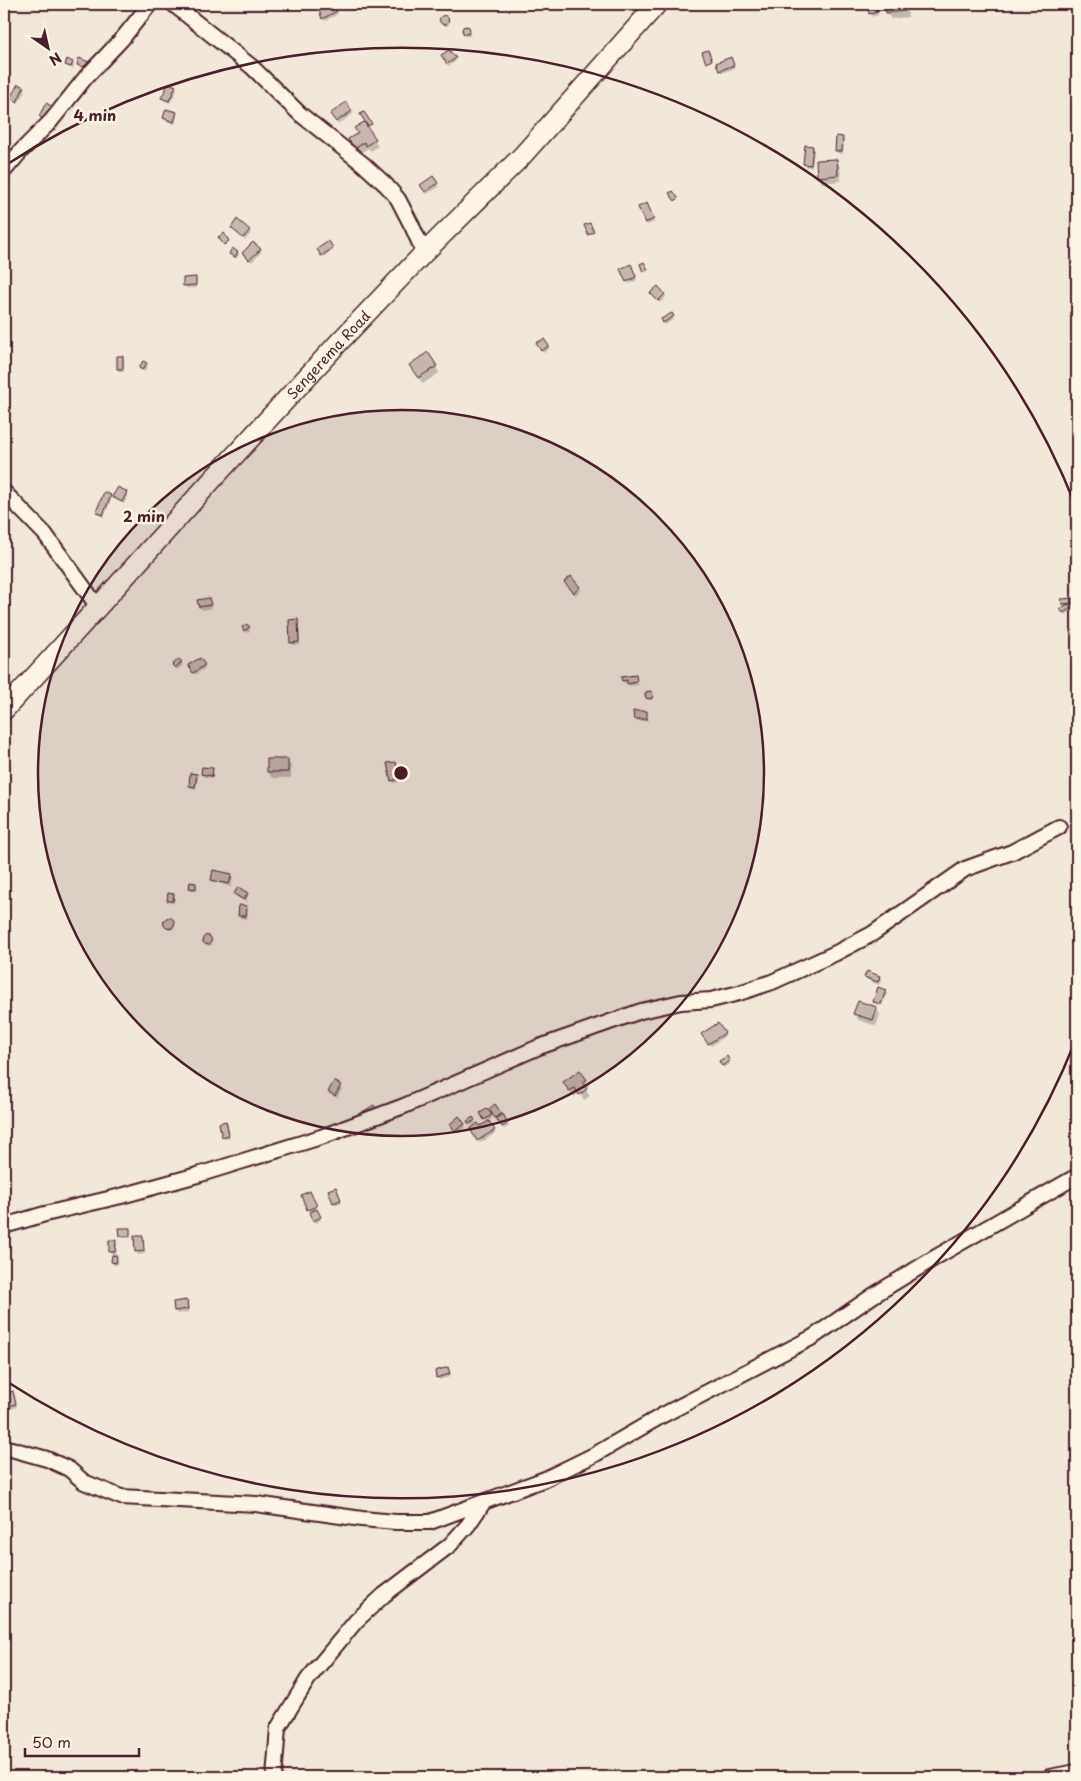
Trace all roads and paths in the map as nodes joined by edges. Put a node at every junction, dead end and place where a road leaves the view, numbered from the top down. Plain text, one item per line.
1 (150, 4) edge
2 (173, 4) edge
3 (657, 4) edge
4 (4, 171) edge
5 (424, 254) junction
6 (4, 492) edge
7 (98, 607) junction
8 (4, 710) edge
9 (1059, 827) dead end
10 (1077, 1176) edge
11 (4, 1226) edge
12 (4, 1447) edge
13 (483, 1503) junction
14 (1077, 1772) edge
15 (274, 1777) edge
16 (1049, 1777) edge

1 - 4 street
2 - 5 street
3 - 5 main road, Sengerema Road
5 - 7 main road, Sengerema Road
6 - 7 street
7 - 8 main road, Sengerema Road
9 - 11 street
10 - 13 street
12 - 13 street
13 - 15 street
14 - 16 street

